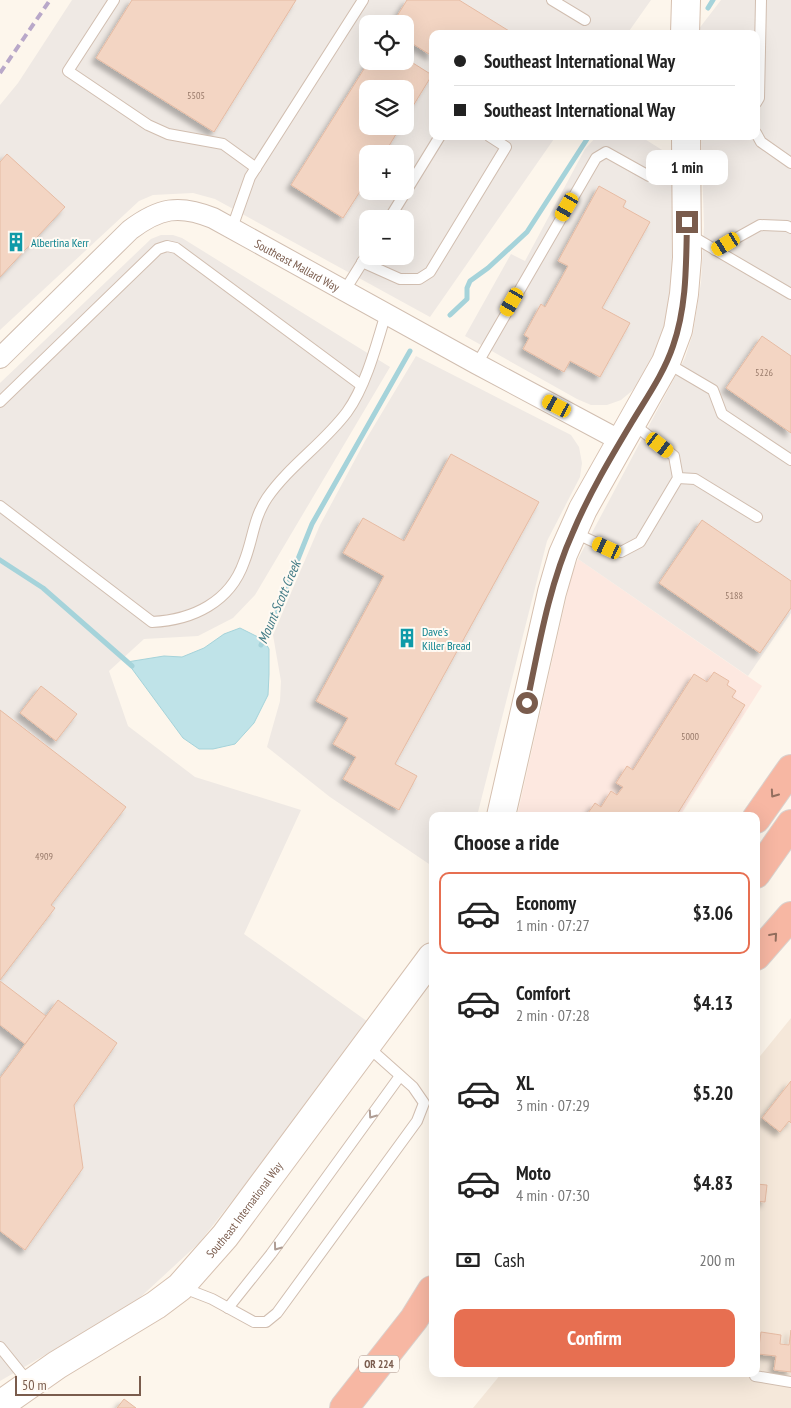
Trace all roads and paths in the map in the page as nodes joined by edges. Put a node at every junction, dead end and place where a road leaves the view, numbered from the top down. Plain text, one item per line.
1 (114, 0) edge
2 (363, 0) edge
3 (552, 0) edge
4 (686, 0) edge
5 (761, 0) edge
6 (585, 20) dead end
7 (685, 30) edge
8 (760, 49) edge
9 (438, 140) edge
10 (495, 140) edge
11 (686, 140) edge
12 (760, 140) edge
13 (791, 163) edge
14 (256, 168) junction
15 (687, 176) junction
16 (395, 210) edge
17 (232, 228) junction
18 (791, 228) edge
19 (687, 234) junction
20 (715, 250) junction
21 (361, 265) edge
22 (377, 265) edge
23 (345, 290) junction
24 (791, 294) edge
25 (386, 313) junction
26 (0, 358) edge
27 (666, 362) junction
28 (477, 364) junction
29 (361, 385) junction
30 (0, 402) edge
31 (626, 432) junction
32 (791, 460) edge
33 (678, 478) junction
34 (0, 506) edge
35 (758, 517) dead end
36 (572, 532) junction
37 (791, 769) edge
38 (502, 812) edge
39 (760, 813) edge
40 (791, 824) edge
41 (760, 868) edge
42 (791, 916) edge
43 (760, 951) edge
44 (429, 961) edge
45 (366, 1046) junction
46 (400, 1076) junction
47 (180, 1287) junction
48 (429, 1297) edge
49 (228, 1308) junction
50 (423, 1311) edge
51 (0, 1347) edge
52 (760, 1377) edge
53 (791, 1382) edge
54 (30, 1384) junction
55 (0, 1405) edge
56 (344, 1408) edge

1 - 14 lane
2 - 14 lane
3 - 6 lane
4 - 7 street
5 - 8 lane
9 - 16 lane
10 - 22 lane
11 - 15 street
12 - 13 lane
14 - 17 lane
15 - 19 street
15 - 28 lane
17 - 23 street, Southeast Mallard Way
17 - 26 street, Southeast Mallard Way
18 - 20 lane
19 - 20 lane
19 - 27 street
20 - 24 lane
21 - 23 lane
23 - 25 street, Southeast Mallard Way
25 - 28 street, Southeast Mallard Way
25 - 29 lane
27 - 31 street
27 - 32 lane
28 - 31 street, Southeast Mallard Way
29 - 30 lane
29 - 34 lane
31 - 33 lane
31 - 36 street
33 - 35 lane
33 - 36 lane
36 - 38 street
37 -> 39 highway
40 - 41 highway
43 -> 42 highway
44 - 45 street, Southeast International Way
45 - 46 lane
45 - 47 street, Southeast International Way
46 -> 49 lane
46 - 49 lane
47 - 49 lane
47 - 54 street, Southeast International Way
48 - 50 highway, OR 224
50 - 56 highway, OR 224
51 - 54 lane
52 - 53 lane
54 - 55 street, Southeast International Way

